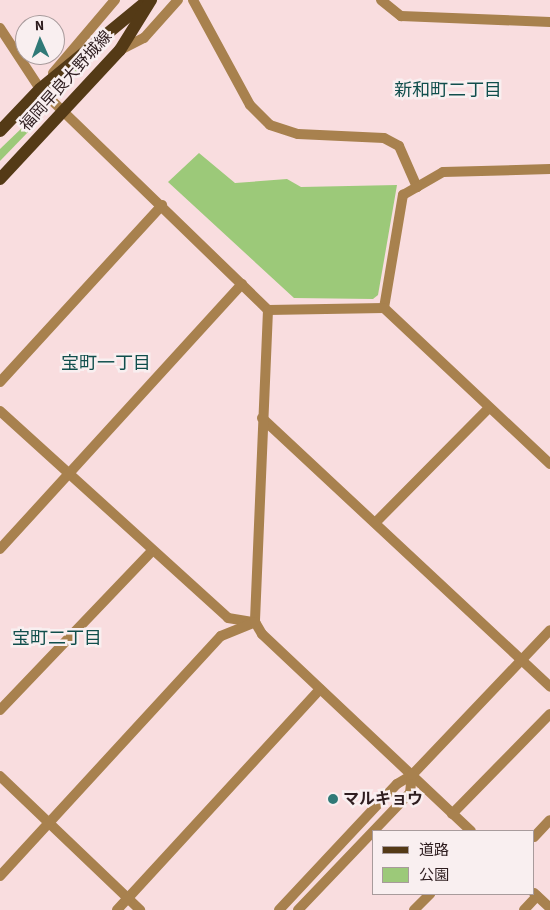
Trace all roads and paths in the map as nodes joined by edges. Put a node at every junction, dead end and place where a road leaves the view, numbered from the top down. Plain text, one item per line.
1 (115, 0) edge
2 (149, 0) edge
3 (178, 0) edge
4 (193, 0) edge
5 (381, 0) edge
6 (550, 22) edge
7 (0, 28) edge
8 (120, 50) junction
9 (40, 89) junction
10 (62, 111) junction
11 (0, 131) edge
12 (550, 169) edge
13 (0, 179) edge
14 (417, 187) junction
15 (162, 205) junction
16 (242, 284) junction
17 (384, 308) junction
18 (268, 310) junction
19 (0, 382) edge
20 (488, 409) junction
21 (0, 411) edge
22 (262, 418) junction
23 (550, 464) edge
24 (70, 474) junction
25 (376, 522) junction
26 (0, 549) edge
27 (152, 551) junction
28 (255, 622) junction
29 (550, 630) edge
30 (522, 658) junction
31 (550, 687) edge
32 (320, 689) junction
33 (0, 710) edge
34 (550, 714) edge
35 (412, 775) junction
36 (0, 776) edge
37 (452, 814) junction
38 (550, 820) edge
39 (49, 824) junction
40 (375, 830) edge
41 (470, 830) edge
42 (372, 833) edge
43 (535, 836) edge
44 (0, 876) edge
45 (535, 894) edge
46 (429, 895) edge
47 (534, 895) edge
48 (128, 898) junction
49 (550, 908) edge
50 (117, 910) edge
51 (140, 910) edge
52 (280, 910) edge
53 (298, 910) edge
54 (414, 910) edge
55 (524, 910) edge

1 - 9 street
2 - 8 main road, 福岡早良大野城線
2 - 9 main road, 福岡早良大野城線
3 - 8 street
4 - 14 street
5 - 6 street
7 - 9 street
8 - 10 main road, 福岡早良大野城線
9 - 10 street
9 - 11 main road, 福岡早良大野城線
10 - 13 main road, 福岡早良大野城線
10 - 15 street
12 - 14 street
14 - 17 street
15 - 16 street
15 - 19 street
16 - 18 street
16 - 24 street
17 - 18 street
17 - 20 street
18 - 22 street
20 - 23 street
20 - 25 street
21 - 24 street
22 - 25 street
22 - 28 street
24 - 26 street
24 - 27 street
25 - 30 street
27 - 28 street
27 - 33 street
28 - 32 street
28 - 39 street
29 - 30 street
30 - 31 street
30 - 35 street
32 - 35 street
32 - 48 street
34 - 37 street
35 - 37 street
35 - 40 street
35 - 52 street
36 - 39 street
37 - 41 street
38 - 43 street
39 - 44 street
39 - 48 street
42 - 53 street
45 - 49 street
46 - 54 street
47 - 55 street
48 - 50 street
48 - 51 street

